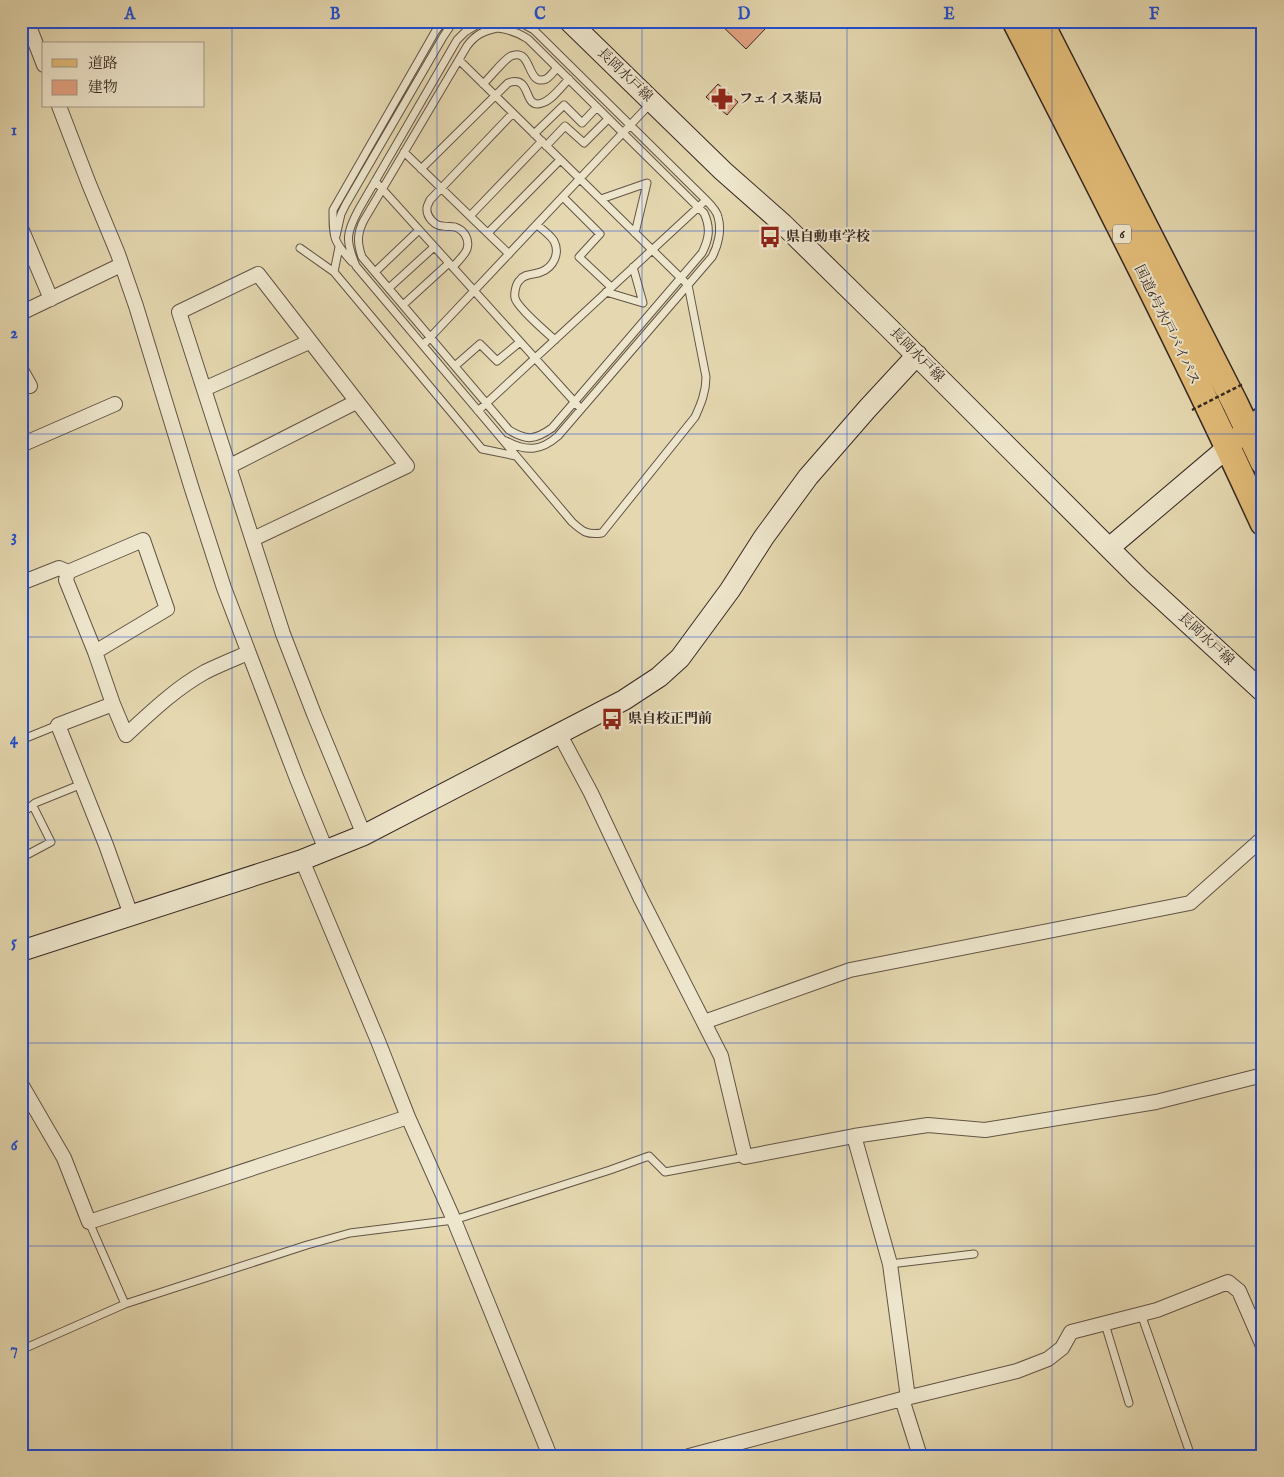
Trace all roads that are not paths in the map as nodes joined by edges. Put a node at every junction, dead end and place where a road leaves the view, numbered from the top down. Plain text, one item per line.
1 (27, 21) edge
2 (444, 21) edge
3 (456, 21) edge
4 (483, 21) edge
5 (518, 21) edge
6 (569, 21) edge
7 (1015, 21) edge
8 (1040, 21) edge
9 (42, 60) edge
10 (459, 60) junction
11 (557, 68) junction
12 (569, 79) junction
13 (483, 84) junction
14 (495, 96) junction
15 (652, 102) junction
16 (597, 107) junction
17 (60, 108) edge
18 (513, 113) junction
19 (608, 119) junction
20 (631, 125) junction
21 (534, 134) junction
22 (623, 134) junction
23 (544, 143) junction
24 (404, 152) junction
25 (560, 160) junction
26 (421, 169) junction
27 (580, 179) junction
28 (375, 181) junction
29 (441, 188) junction
30 (382, 189) junction
31 (563, 197) junction
32 (601, 199) junction
33 (706, 200) junction
34 (698, 207) junction
35 (470, 216) junction
36 (537, 225) junction
37 (21, 229) edge
38 (419, 230) junction
39 (488, 233) junction
40 (635, 233) junction
41 (337, 244) junction
42 (434, 247) junction
43 (300, 248) dead end
44 (652, 250) junction
45 (510, 254) junction
46 (121, 265) junction
47 (451, 265) junction
48 (356, 266) junction
49 (634, 267) junction
50 (334, 272) junction
51 (375, 272) junction
52 (681, 278) junction
53 (688, 285) junction
54 (389, 288) junction
55 (609, 290) junction
56 (474, 291) junction
57 (51, 299) junction
58 (403, 305) junction
59 (21, 313) edge
60 (430, 338) junction
61 (555, 340) junction
62 (309, 342) junction
63 (520, 342) junction
64 (423, 345) junction
65 (917, 354) junction
66 (535, 358) junction
67 (455, 366) junction
68 (21, 370) edge
69 (30, 386) dead end
70 (204, 389) junction
71 (574, 401) junction
72 (356, 402) junction
73 (115, 404) dead end
74 (486, 404) junction
75 (582, 409) junction
76 (478, 411) junction
77 (1255, 423) edge
78 (501, 438) junction
79 (21, 445) edge
80 (1228, 447) junction
81 (516, 456) junction
82 (1263, 462) edge
83 (230, 466) junction
84 (1263, 523) edge
85 (253, 539) junction
86 (1109, 548) junction
87 (68, 572) junction
88 (21, 583) edge
89 (95, 652) junction
90 (248, 653) junction
91 (1263, 692) edge
92 (114, 704) junction
93 (58, 725) junction
94 (559, 733) junction
95 (21, 740) edge
96 (82, 784) junction
97 (32, 806) junction
98 (21, 814) edge
99 (364, 835) junction
100 (1263, 838) edge
101 (326, 850) junction
102 (21, 858) edge
103 (302, 860) junction
104 (131, 915) junction
105 (21, 951) edge
106 (704, 1022) junction
107 (1263, 1075) edge
108 (21, 1084) edge
109 (408, 1117) junction
110 (854, 1136) junction
111 (745, 1157) junction
112 (454, 1220) junction
113 (89, 1222) junction
114 (974, 1254) dead end
115 (890, 1264) junction
116 (125, 1304) junction
117 (1141, 1314) junction
118 (1105, 1324) junction
119 (1263, 1346) edge
120 (21, 1350) edge
121 (905, 1398) junction
122 (1129, 1403) dead end
123 (550, 1456) edge
124 (690, 1456) edge
125 (920, 1456) edge
126 (1191, 1456) edge

1 - 9 street
2 - 41 lane
3 - 41 lane
4 - 28 lane
5 - 20 lane
6 - 15 street, 長岡水戸線
7 - 80 highway, 国道6号水戸バイパス / 6
8 - 77 highway, 国道6号水戸バイパス / 6
10 - 11 lane
10 - 13 lane
10 - 24 lane
11 - 12 lane
11 - 13 lane
12 - 14 lane
12 - 16 lane
13 - 14 lane
14 - 18 lane
14 - 26 lane
15 - 20 lane
15 - 65 street, 長岡水戸線
16 - 19 lane
16 - 21 lane
17 - 46 street
18 - 21 lane
18 - 29 lane
19 - 22 lane
19 - 23 lane
20 - 22 lane
20 - 33 lane
21 - 23 lane
22 - 27 lane
22 - 34 lane
23 - 25 lane
23 - 35 lane
24 - 26 lane
24 - 30 lane
25 - 27 lane
25 - 39 lane
26 - 29 lane
27 - 31 lane
27 - 32 lane
28 - 30 lane
28 - 48 lane
29 - 35 lane
29 - 47 lane
30 - 38 lane
30 - 51 lane
31 - 36 lane
31 - 55 lane
32 - 40 lane
32 - 40 lane
33 - 34 lane
33 - 53 lane
34 - 44 lane
34 - 52 lane
35 - 39 lane
36 - 45 lane
36 - 61 lane
37 - 57 street
38 - 42 lane
38 - 51 lane
39 - 45 lane
40 - 44 lane
41 - 48 lane
41 - 50 lane
42 - 47 lane
42 - 54 lane
43 - 50 lane
44 - 49 lane
44 - 52 lane
45 - 56 lane
46 - 57 street
46 - 90 street
47 - 56 lane
47 - 58 lane
48 - 64 lane
49 - 55 lane
49 - 55 lane
50 - 81 lane
51 - 54 lane
52 - 53 lane
52 - 71 lane
53 - 75 lane
53 - 81 lane
54 - 58 lane
55 - 61 lane
56 - 60 lane
56 - 63 lane
57 - 59 street
58 - 60 lane
60 - 64 lane
60 - 67 lane
61 - 66 lane
62 - 70 street
62 - 70 street
62 - 72 street
63 - 66 lane
63 - 67 lane
64 - 76 lane
65 - 86 street, 長岡水戸線
65 - 94 street
66 - 71 lane
66 - 74 lane
67 - 74 lane
68 - 69 street
70 - 83 street
71 - 74 lane
71 - 75 lane
72 - 83 street
72 - 85 street
73 - 79 street
74 - 76 lane
75 - 78 lane
76 - 78 lane
77 - 80 main road
77 - 82 highway, 国道6号水戸バイパス / 6
78 - 81 lane
80 - 84 highway, 国道6号水戸バイパス / 6
80 - 86 street
83 - 85 street
85 - 99 street
86 - 91 street, 長岡水戸線
87 - 88 street
87 - 89 street
87 - 89 street
89 - 92 street
90 - 92 street
90 - 101 street
92 - 93 street
93 - 95 lane
93 - 96 street
94 - 99 street
94 - 106 street
96 - 97 lane
96 - 104 street
97 - 98 lane
97 - 102 lane
99 - 101 street
100 - 106 street
101 - 103 street
103 - 104 street
103 - 109 street
104 - 105 street
106 - 111 street
107 - 110 street
108 - 113 street
109 - 112 street
109 - 113 street
110 - 111 street
110 - 115 street
111 - 112 lane
112 - 116 lane
112 - 123 street
113 - 116 lane
114 - 115 lane
115 - 121 street
116 - 120 lane
117 - 118 street
117 - 119 street
117 - 126 lane
118 - 121 street
118 - 122 lane
121 - 124 street
121 - 125 street

